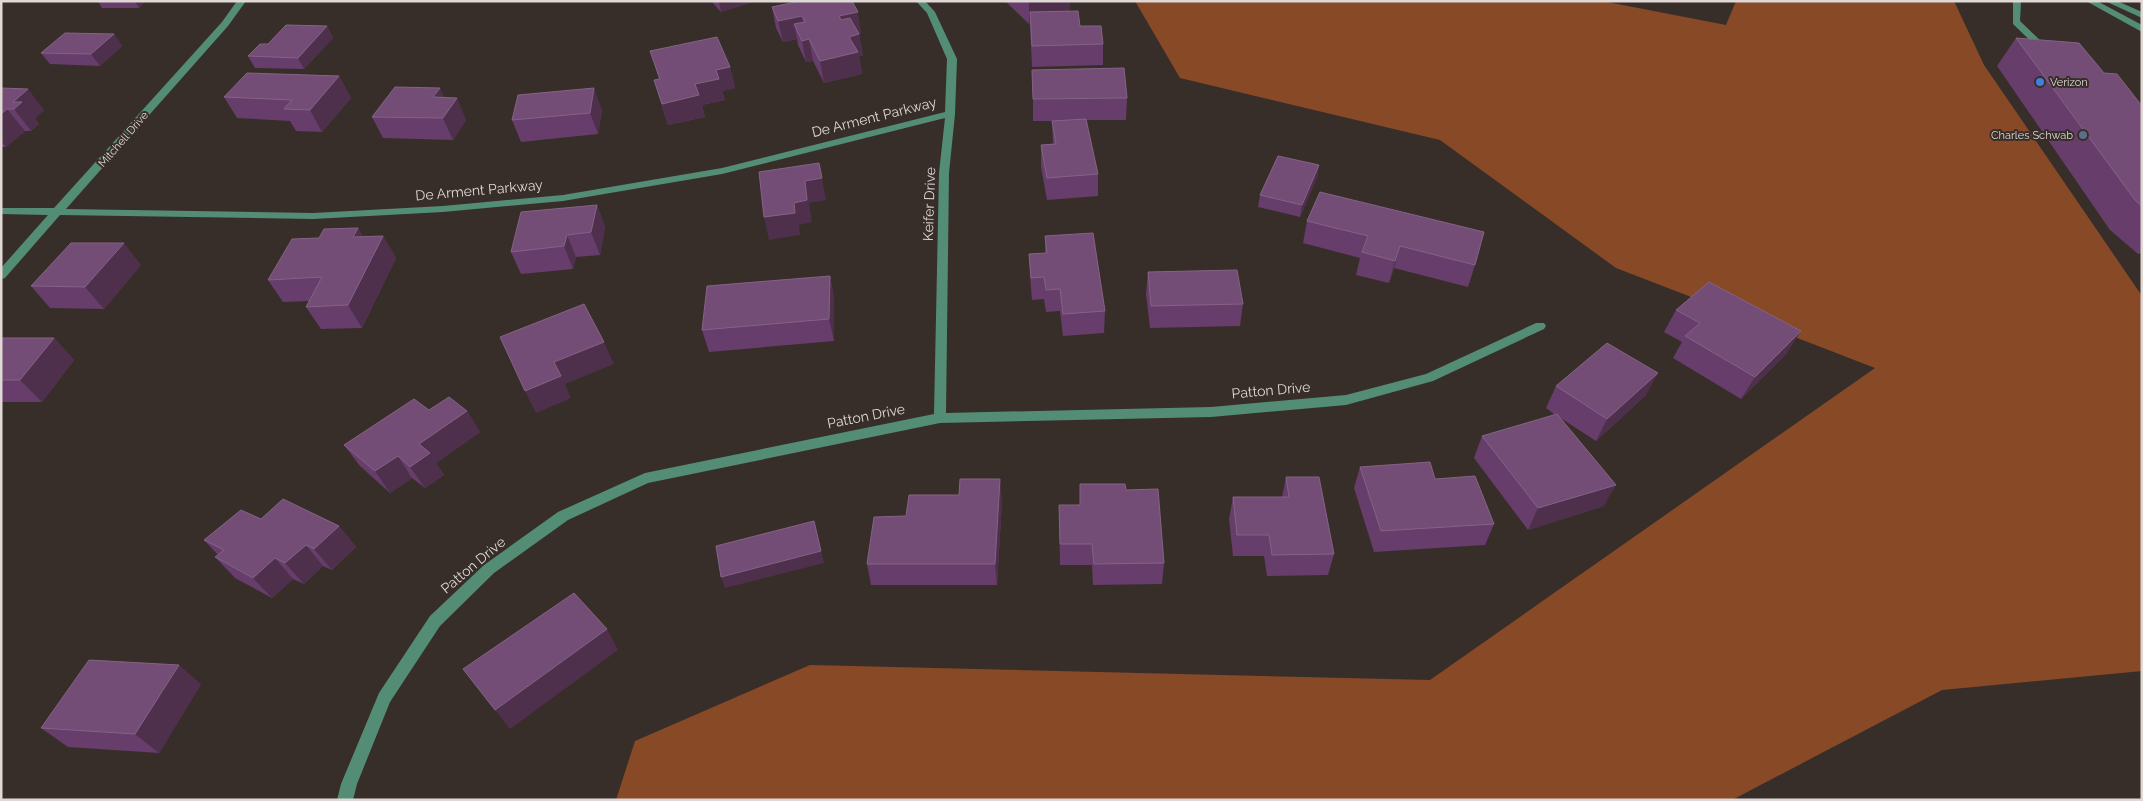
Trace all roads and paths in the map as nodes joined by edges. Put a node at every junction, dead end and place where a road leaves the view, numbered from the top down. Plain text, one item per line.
1 (242, 1) edge
2 (920, 1) edge
3 (2017, 1) edge
4 (2090, 1) edge
5 (2109, 1) edge
6 (2142, 15) edge
7 (2142, 29) edge
8 (2054, 55) edge
9 (950, 114) junction
10 (1, 211) edge
11 (57, 213) junction
12 (1, 276) edge
13 (1540, 326) dead end
14 (940, 418) junction
15 (345, 800) edge

1 - 11 street, Mitchell Drive
2 - 9 street, Keifer Drive
3 - 8 street
4 - 7 street
5 - 6 street
9 - 11 street, De Arment Parkway
9 - 14 street, Keifer Drive
10 - 11 street, De Arment Parkway
11 - 12 street, Mitchell Drive
13 - 14 street, Patton Drive
14 - 15 street, Patton Drive

